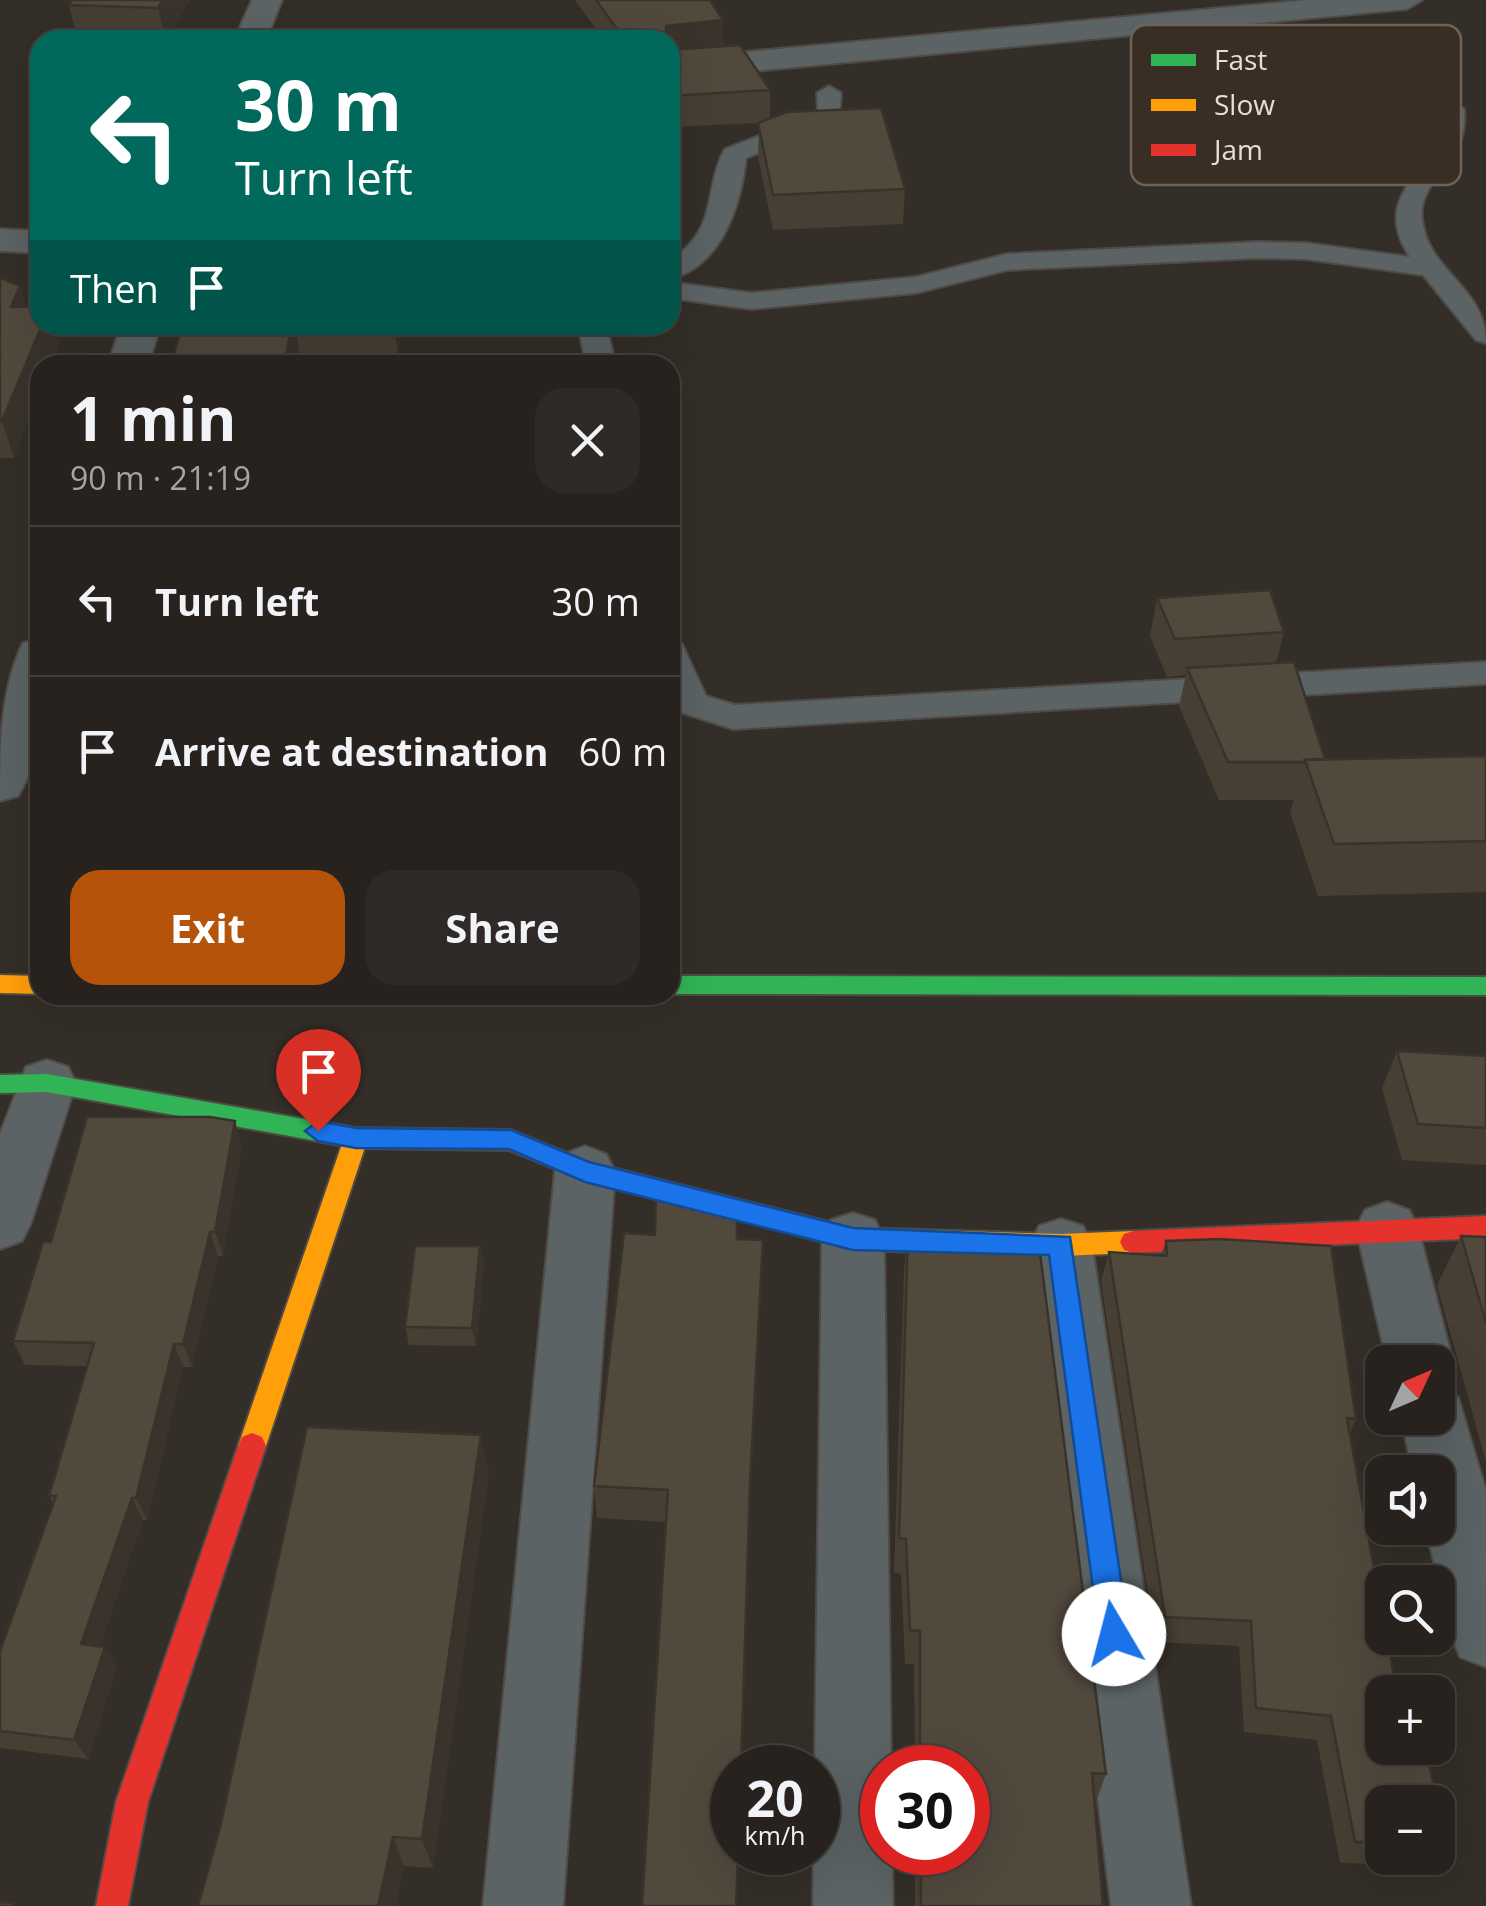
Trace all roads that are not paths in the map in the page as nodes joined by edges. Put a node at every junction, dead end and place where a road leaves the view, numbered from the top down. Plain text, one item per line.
1 (267, 0) edge
2 (1407, 0) edge
3 (1140, 25) edge
4 (1131, 26) edge
5 (254, 30) edge
6 (680, 68) edge
7 (829, 93) dead end
8 (1416, 185) edge
9 (0, 240) edge
10 (30, 242) edge
11 (680, 265) edge
12 (1436, 269) junction
13 (680, 291) edge
14 (1486, 334) edge
15 (1486, 672) edge
16 (680, 682) edge
17 (30, 686) edge
18 (0, 784) edge
19 (0, 984) edge
20 (30, 984) edge
21 (680, 985) edge
22 (1486, 986) edge
23 (23, 1084) edge
24 (356, 1138) junction
25 (585, 1172) junction
26 (0, 1223) edge
27 (1486, 1227) edge
28 (1387, 1228) junction
29 (853, 1239) junction
30 (1061, 1245) junction
31 (1416, 1345) edge
32 (1438, 1435) edge
33 (1486, 1632) edge
34 (112, 1906) edge
35 (523, 1906) edge
36 (853, 1906) edge
37 (1151, 1906) edge

1 - 5 street
2 - 3 street
4 - 6 street
7 - 11 lane
8 - 12 lane
9 - 10 street
12 - 13 lane
12 - 14 lane
15 - 16 lane
17 - 18 street
19 - 20 street
21 - 22 street
23 - 24 street
23 - 26 street
24 - 25 street
24 - 34 street
25 - 29 street
25 - 35 street
27 - 28 street
28 - 30 street
28 - 31 street
29 - 30 street
29 - 36 street
30 - 37 street
32 - 33 street

